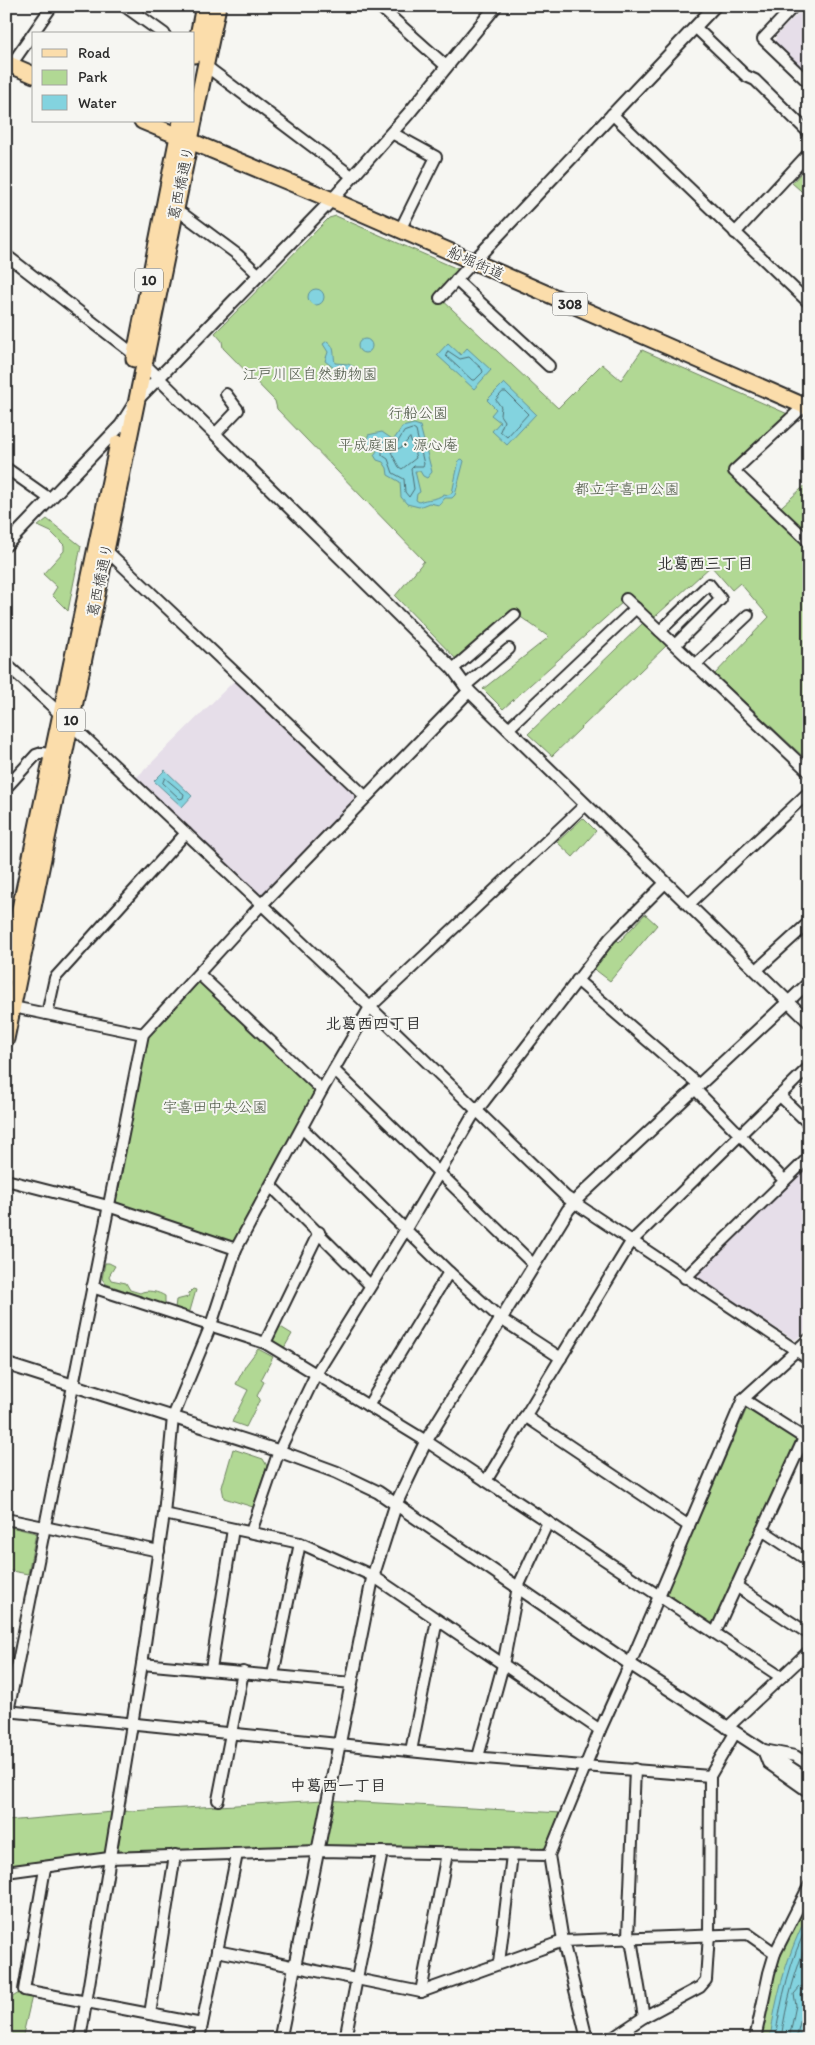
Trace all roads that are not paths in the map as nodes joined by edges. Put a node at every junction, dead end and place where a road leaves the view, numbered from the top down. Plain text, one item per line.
1 (52, 6) edge
2 (125, 6) edge
3 (204, 6) edge
4 (218, 6) edge
5 (379, 6) edge
6 (496, 6) edge
7 (715, 6) edge
8 (794, 6) edge
9 (695, 27) junction
10 (32, 32) edge
11 (32, 32) edge
12 (161, 32) edge
13 (195, 50) edge
14 (195, 56) edge
15 (8, 64) edge
16 (206, 66) junction
17 (446, 66) junction
18 (32, 74) edge
19 (809, 83) edge
20 (612, 114) junction
21 (195, 116) edge
22 (145, 122) edge
23 (193, 122) edge
24 (183, 133) edge
25 (392, 133) junction
26 (809, 133) edge
27 (809, 154) edge
28 (352, 177) junction
29 (332, 200) junction
30 (175, 210) junction
31 (400, 230) junction
32 (735, 233) junction
33 (6, 255) edge
34 (473, 262) junction
35 (258, 274) junction
36 (456, 280) junction
37 (440, 298) dead end
38 (809, 303) edge
39 (139, 359) junction
40 (549, 366) dead end
41 (159, 378) junction
42 (226, 394) dead end
43 (136, 401) junction
44 (806, 407) edge
45 (121, 425) junction
46 (215, 434) junction
47 (6, 468) edge
48 (50, 500) junction
49 (809, 542) edge
50 (6, 545) edge
51 (106, 551) junction
52 (626, 599) dead end
53 (636, 608) junction
54 (515, 615) dead end
55 (748, 615) dead end
56 (660, 631) junction
57 (675, 646) junction
58 (508, 649) dead end
59 (6, 664) edge
60 (695, 665) junction
61 (453, 669) junction
62 (467, 688) junction
63 (60, 714) junction
64 (70, 727) junction
65 (508, 729) junction
66 (58, 755) junction
67 (809, 772) edge
68 (6, 788) edge
69 (809, 792) edge
70 (366, 797) junction
71 (585, 805) junction
72 (186, 833) junction
73 (665, 883) junction
74 (262, 904) junction
75 (688, 905) junction
76 (809, 929) edge
77 (761, 966) dead end
78 (199, 974) junction
79 (6, 975) edge
80 (577, 980) junction
81 (809, 982) edge
82 (788, 1002) junction
83 (13, 1007) junction
84 (370, 1007) junction
85 (47, 1014) junction
86 (809, 1022) edge
87 (143, 1034) junction
88 (6, 1039) edge
89 (809, 1067) edge
90 (334, 1070) junction
91 (697, 1087) junction
92 (322, 1090) junction
93 (780, 1096) junction
94 (477, 1111) junction
95 (809, 1124) edge
96 (302, 1128) junction
97 (739, 1136) junction
98 (809, 1157) edge
99 (438, 1172) junction
100 (6, 1180) edge
101 (784, 1180) junction
102 (271, 1186) junction
103 (573, 1203) junction
104 (108, 1206) junction
105 (406, 1229) junction
106 (319, 1232) junction
107 (632, 1242) junction
108 (236, 1249) junction
109 (534, 1264) junction
110 (449, 1272) junction
111 (685, 1278) junction
112 (370, 1285) junction
113 (92, 1287) junction
114 (501, 1319) junction
115 (211, 1325) junction
116 (809, 1339) edge
117 (265, 1343) junction
118 (795, 1351) junction
119 (561, 1358) junction
120 (809, 1360) edge
121 (6, 1364) edge
122 (316, 1374) junction
123 (73, 1385) junction
124 (743, 1399) junction
125 (368, 1406) junction
126 (525, 1416) junction
127 (174, 1417) junction
128 (807, 1439) edge
129 (426, 1441) junction
130 (279, 1451) junction
131 (486, 1480) junction
132 (396, 1504) junction
133 (164, 1514) junction
134 (6, 1519) edge
135 (548, 1522) junction
136 (689, 1526) junction
137 (45, 1527) junction
138 (233, 1529) junction
139 (762, 1530) junction
140 (251, 1532) junction
141 (300, 1543) junction
142 (159, 1551) junction
143 (809, 1562) edge
144 (373, 1576) junction
145 (736, 1586) junction
146 (518, 1587) junction
147 (659, 1596) junction
148 (437, 1620) junction
149 (714, 1633) junction
150 (809, 1634) edge
151 (809, 1651) edge
152 (142, 1664) junction
153 (630, 1664) junction
154 (503, 1665) junction
155 (211, 1669) junction
156 (243, 1672) junction
157 (273, 1675) junction
158 (781, 1677) junction
159 (352, 1683) junction
160 (7, 1715) edge
161 (132, 1724) junction
162 (600, 1730) junction
163 (731, 1730) junction
164 (231, 1732) junction
165 (339, 1744) junction
166 (763, 1750) junction
167 (411, 1751) junction
168 (478, 1757) junction
169 (586, 1765) junction
170 (809, 1765) edge
171 (635, 1769) junction
172 (710, 1776) junction
173 (809, 1780) edge
174 (809, 1792) edge
175 (218, 1800) dead end
176 (319, 1851) junction
177 (382, 1852) junction
178 (447, 1853) junction
179 (236, 1854) junction
180 (175, 1855) junction
181 (512, 1855) junction
182 (549, 1855) junction
183 (109, 1858) junction
184 (45, 1868) junction
185 (6, 1872) edge
186 (809, 1886) edge
187 (709, 1934) junction
188 (628, 1937) junction
189 (563, 1941) junction
190 (217, 1951) junction
191 (775, 1953) junction
192 (499, 1963) junction
193 (294, 1967) junction
194 (356, 1979) junction
195 (421, 1992) junction
196 (86, 2002) junction
197 (150, 2014) junction
198 (644, 2017) junction
199 (202, 2024) junction
200 (80, 2039) edge
201 (199, 2039) edge
202 (280, 2039) edge
203 (345, 2039) edge
204 (587, 2039) edge
205 (611, 2039) edge
206 (754, 2039) edge

1 - 11 street
2 - 12 street
3 - 13 main road
4 - 16 main road, 葛西橋通り / 10
5 - 17 street
6 - 17 street
7 - 9 street
8 - 19 street
9 - 20 street
9 - 26 street
10 - 15 street
14 - 16 street
15 - 18 main road
16 - 21 main road, 葛西橋通り / 10
16 - 28 street
17 - 25 street
20 - 32 street
20 - 34 street
22 - 24 main road, 船堀街道 / 308
23 - 24 main road, 葛西橋通り / 10
24 - 29 main road, 船堀街道 / 308
24 - 30 main road, 葛西橋通り / 10
24 - 39 main road, 葛西橋通り / 10
25 - 28 street
25 - 31 street
27 - 32 street
28 - 29 street
29 - 31 main road, 船堀街道 / 308
29 - 35 street
30 - 35 street
30 - 39 main road, 葛西橋通り / 10
31 - 34 main road, 船堀街道 / 308
32 - 38 street
33 - 39 street
34 - 36 street
34 - 44 main road, 船堀街道 / 308
35 - 41 street
36 - 37 street
36 - 40 street
39 - 41 street
39 - 43 main road, 葛西橋通り / 10
39 - 45 main road, 葛西橋通り / 10
41 - 43 street
41 - 46 street
42 - 46 street
43 - 45 street
43 - 51 main road, 葛西橋通り / 10
44 - 49 street
45 - 48 street
45 - 63 main road, 葛西橋通り / 10
46 - 61 street
47 - 48 street
48 - 50 street
51 - 64 main road, 葛西橋通り / 10
51 - 70 street
52 - 53 street
53 - 56 street
53 - 65 street
54 - 61 street
55 - 60 street
56 - 57 street
56 - 57 street
57 - 60 street
58 - 62 street
59 - 63 street
60 - 67 street
61 - 62 street
62 - 65 street
62 - 70 street
63 - 64 street
63 - 66 main road, 葛西橋通り / 10
64 - 66 main road, 葛西橋通り / 10
64 - 72 street
65 - 71 street
66 - 68 street
66 - 79 main road, 葛西橋通り / 10
66 - 83 main road, 葛西橋通り / 10
69 - 75 street
70 - 74 street
71 - 73 street
71 - 84 street
72 - 74 street
72 - 85 street
73 - 75 street
73 - 80 street
74 - 78 street
74 - 84 street
75 - 82 street
76 - 77 street
78 - 87 street
78 - 92 street
80 - 91 street
80 - 94 street
81 - 82 street
82 - 86 street
82 - 91 street
83 - 85 street
83 - 88 main road, 葛西橋通り / 10
84 - 90 street
84 - 94 street
85 - 87 street
87 - 104 street
89 - 93 street
90 - 92 street
90 - 99 street
91 - 97 street
91 - 103 street
92 - 96 street
93 - 95 street
93 - 97 street
94 - 99 street
94 - 103 street
96 - 102 street
96 - 105 street
97 - 101 street
97 - 107 street
98 - 101 street
99 - 105 street
99 - 109 street
100 - 104 street
101 - 111 street
102 - 106 street
102 - 108 street
103 - 107 street
103 - 109 street
104 - 108 street
104 - 113 street
105 - 110 street
105 - 112 street
106 - 112 street
106 - 117 street
107 - 111 street
107 - 119 street
108 - 115 street
109 - 114 street
110 - 114 street
110 - 125 street
111 - 118 street
112 - 122 street
113 - 115 street
113 - 123 street
114 - 119 street
114 - 129 street
115 - 117 street
115 - 127 street
116 - 118 street
117 - 122 street
118 - 120 street
118 - 124 street
119 - 126 street
121 - 123 street
122 - 125 street
122 - 130 street
123 - 127 street
123 - 137 street
124 - 128 street
124 - 136 street
125 - 129 street
126 - 131 street
126 - 136 street
127 - 130 street
127 - 133 street
128 - 139 street
129 - 131 street
129 - 132 street
130 - 132 street
130 - 140 street
131 - 135 street
132 - 144 street
132 - 146 street
133 - 138 street
133 - 142 street
134 - 137 street
135 - 146 street
135 - 147 street
136 - 147 street
137 - 142 street
137 - 160 street
138 - 140 street
138 - 155 street
139 - 143 street
139 - 145 street
140 - 141 street
141 - 144 street
141 - 157 street
142 - 152 street
144 - 148 street
144 - 159 street
145 - 149 street
145 - 150 street
146 - 153 street
146 - 154 street
147 - 149 street
147 - 153 street
148 - 154 street
148 - 167 street
149 - 158 street
151 - 158 street
152 - 155 street
152 - 161 street
153 - 162 street
153 - 163 street
154 - 162 street
154 - 168 street
155 - 156 street
156 - 157 street
156 - 164 street
157 - 159 street
158 - 163 street
159 - 165 street
160 - 161 street
161 - 164 street
161 - 183 street
162 - 169 street
163 - 166 street
163 - 172 street
164 - 165 street
164 - 175 street
165 - 167 street
165 - 176 street
166 - 170 street
166 - 173 street
166 - 174 street
167 - 168 street
168 - 169 street
169 - 171 street
169 - 182 street
171 - 172 street
171 - 188 street
172 - 187 street
176 - 177 street
176 - 179 street
176 - 193 street
177 - 178 street
177 - 194 street
178 - 181 street
178 - 195 street
179 - 180 street
179 - 190 street
180 - 183 street
180 - 197 street
181 - 182 street
181 - 192 street
182 - 189 street
183 - 184 street
183 - 196 street
184 - 185 street
184 - 196 street
186 - 191 street
187 - 188 street
187 - 191 street
187 - 198 street
188 - 189 street
188 - 198 street
189 - 192 street
189 - 204 street
190 - 193 street
190 - 199 street
191 - 206 street
192 - 195 street
193 - 194 street
193 - 202 street
194 - 195 street
194 - 203 street
196 - 197 street
196 - 200 street
197 - 199 street
198 - 205 street
199 - 201 street

